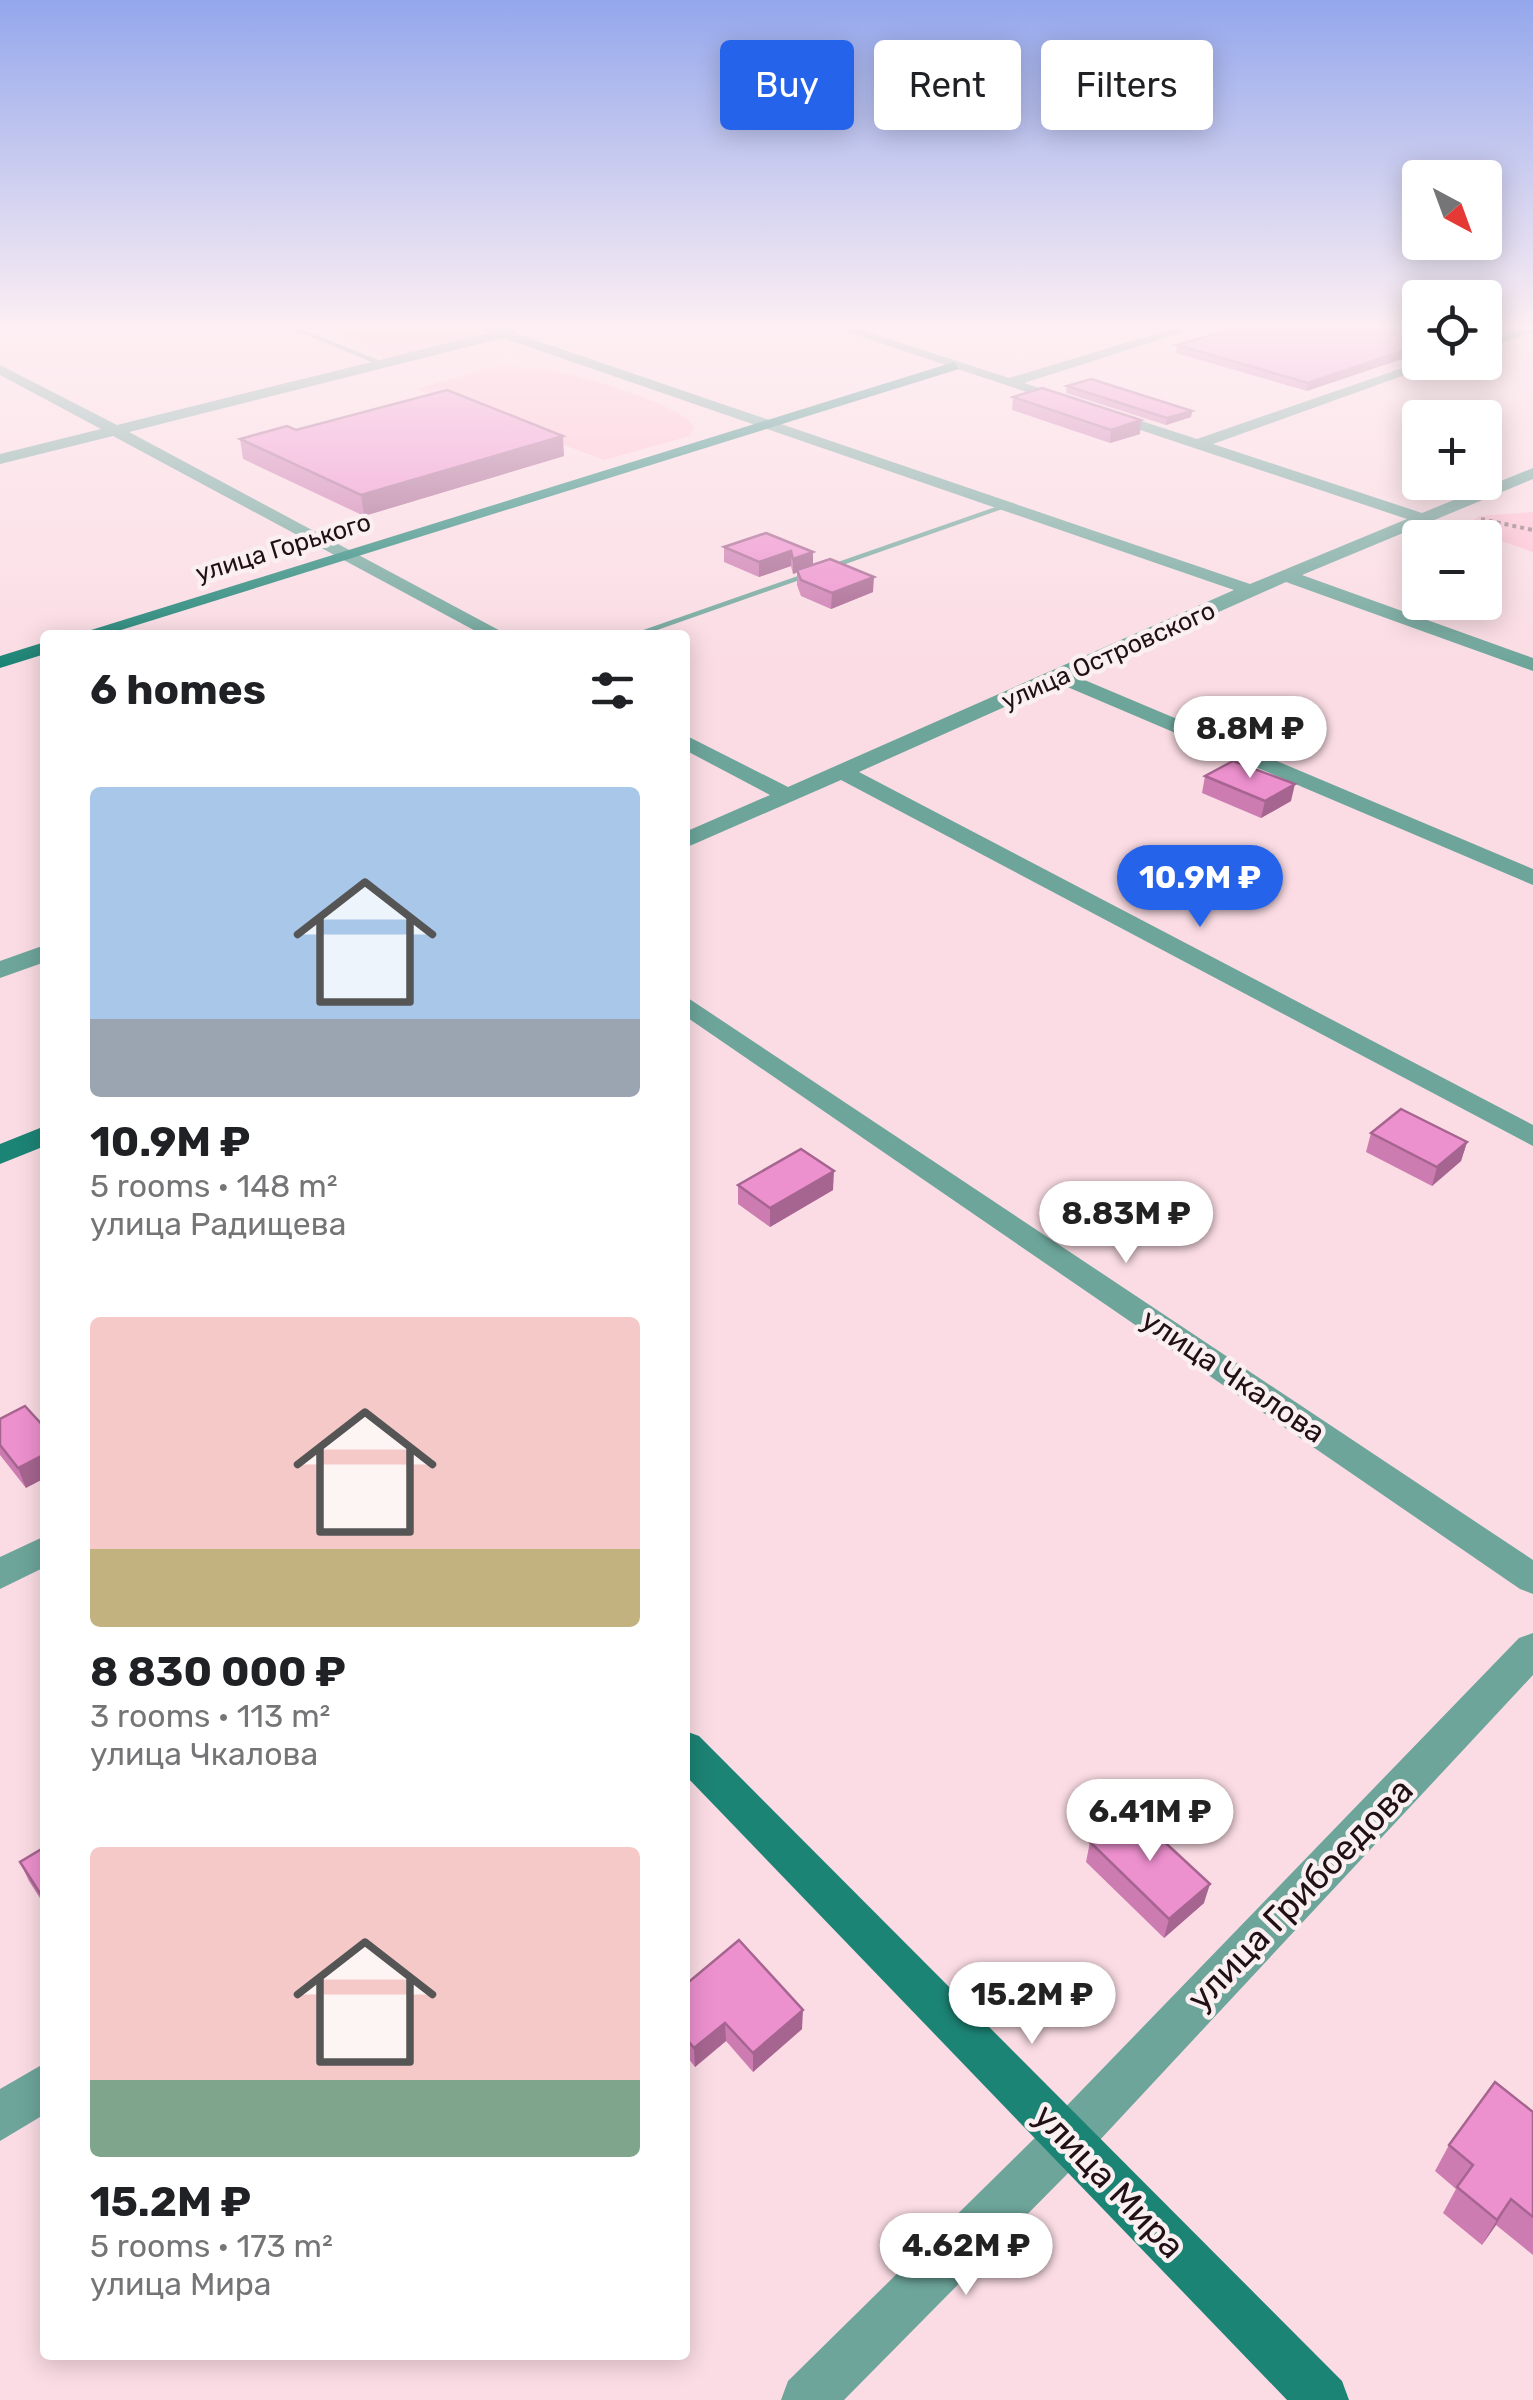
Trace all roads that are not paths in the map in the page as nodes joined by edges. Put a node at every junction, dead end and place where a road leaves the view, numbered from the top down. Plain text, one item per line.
1 (75, 441) edge
2 (130, 441) edge
3 (716, 441) edge
4 (815, 441) edge
5 (1187, 441) edge
6 (1205, 441) edge
7 (1196, 444) junction
8 (0, 459) edge
9 (1533, 474) edge
10 (1007, 506) junction
11 (1430, 517) junction
12 (349, 553) junction
13 (1289, 577) junction
14 (1251, 590) junction
15 (101, 630) edge
16 (489, 630) edge
17 (648, 630) edge
18 (40, 650) edge
19 (0, 662) edge
20 (1533, 666) edge
21 (1061, 677) junction
22 (690, 743) edge
23 (842, 772) junction
24 (786, 795) junction
25 (690, 839) edge
26 (1533, 878) edge
27 (40, 955) edge
28 (0, 970) edge
29 (690, 1007) edge
30 (40, 1137) edge
31 (1533, 1137) edge
32 (0, 1155) edge
33 (40, 1553) edge
34 (0, 1574) edge
35 (1533, 1579) edge
36 (1533, 1649) edge
37 (690, 1753) edge
38 (40, 2089) edge
39 (0, 2116) edge
40 (1068, 2139) junction
41 (807, 2400) edge
42 (1323, 2400) edge

1 - 8 street
2 - 12 street
3 - 12 street, улица Горького
4 - 10 street
5 - 7 street
6 - 7 street
7 - 11 street
9 - 11 street, улица Островского
10 - 14 street
10 - 17 lane
11 - 13 street, улица Островского
12 - 15 street, улица Горького
12 - 16 street
13 - 14 street, улица Островского
13 - 20 street
14 - 21 street, улица Островского
18 - 19 street
21 - 23 street, улица Островского
21 - 26 street
22 - 24 street
23 - 24 street, улица Островского
23 - 31 street
24 - 25 street, улица Островского
27 - 28 street
29 - 35 street, улица Чкалова
30 - 32 street
33 - 34 street
36 - 40 street, улица Грибоедова
37 - 40 street, улица Мира
38 - 39 street
40 - 41 street, улица Грибоедова
40 - 42 street, улица Мира

